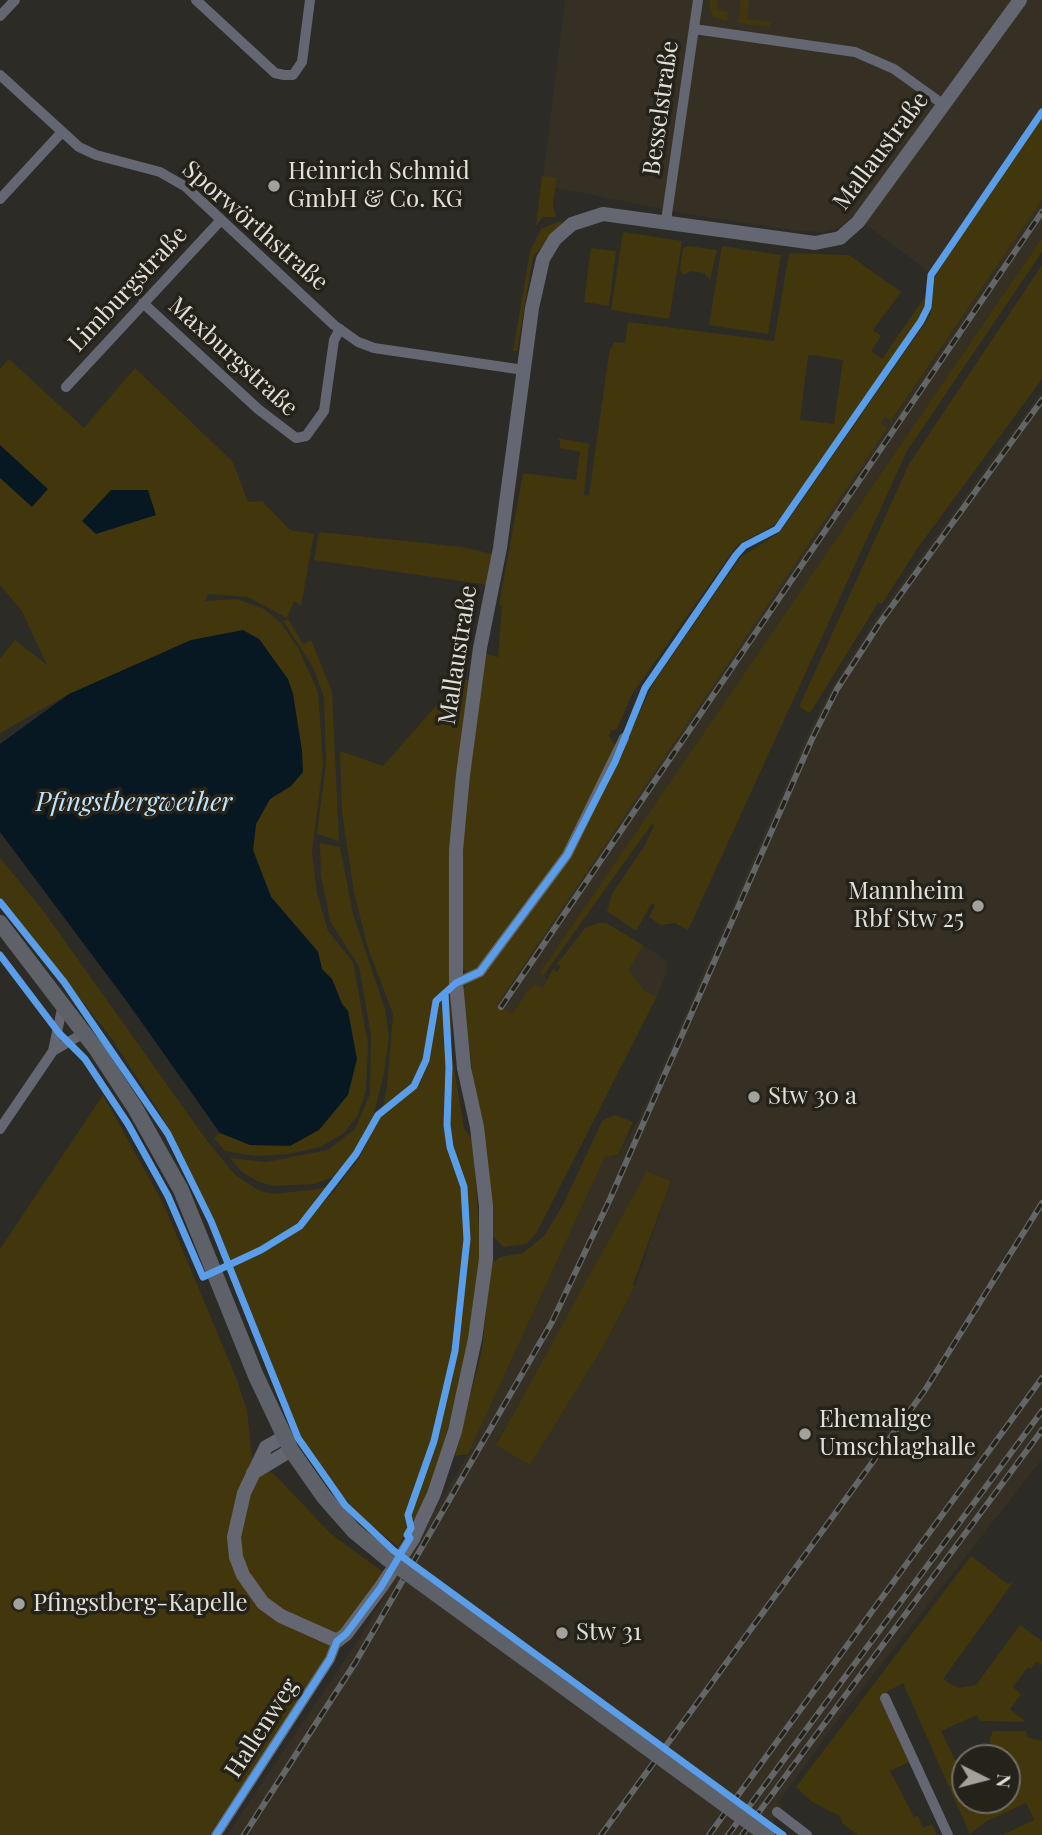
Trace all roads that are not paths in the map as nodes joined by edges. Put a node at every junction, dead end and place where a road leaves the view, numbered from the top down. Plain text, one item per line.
1 (15, 0) edge
2 (196, 0) edge
3 (310, 0) edge
4 (698, 0) edge
5 (1020, 0) edge
6 (0, 16) edge
7 (694, 29) junction
8 (0, 75) edge
9 (944, 105) junction
10 (62, 132) junction
11 (0, 199) edge
12 (221, 220) junction
13 (666, 221) junction
14 (144, 303) junction
15 (340, 329) junction
16 (524, 370) junction
17 (66, 387) dead end
18 (624, 738) dead end
19 (0, 923) edge
20 (456, 983) junction
21 (62, 1004) junction
22 (82, 1029) junction
23 (59, 1033) junction
24 (53, 1051) junction
25 (0, 1129) edge
26 (288, 1443) junction
27 (337, 1641) junction
28 (885, 1698) dead end
29 (777, 1812) dead end
30 (216, 1835) edge
31 (767, 1835) edge
32 (807, 1835) edge
33 (948, 1835) edge

1 - 6 street
2 - 3 street
4 - 7 street, Besselstraße
5 - 9 street, Mallaustraße
7 - 9 street
7 - 13 street, Besselstraße
8 - 10 street, Sporwörthstraße
9 - 13 street, Mallaustraße
10 - 11 street
10 - 12 street, Sporwörthstraße
12 - 14 street, Limburgstraße
12 - 15 street, Sporwörthstraße
13 - 16 street, Mallaustraße
14 - 15 street, Maxburgstraße
14 - 17 street, Limburgstraße
15 - 16 street, Sporwörthstraße
16 - 20 street, Mallaustraße
18 - 20 street
19 - 21 main road
20 - 27 street, Mallaustraße
21 - 22 main road
21 - 23 street
22 - 23 street
22 - 24 street
22 - 26 main road
23 - 24 street
24 - 25 street
26 - 27 street
26 - 31 main road, bridge
27 - 30 street, Hallenweg
28 - 33 street
29 - 32 street

